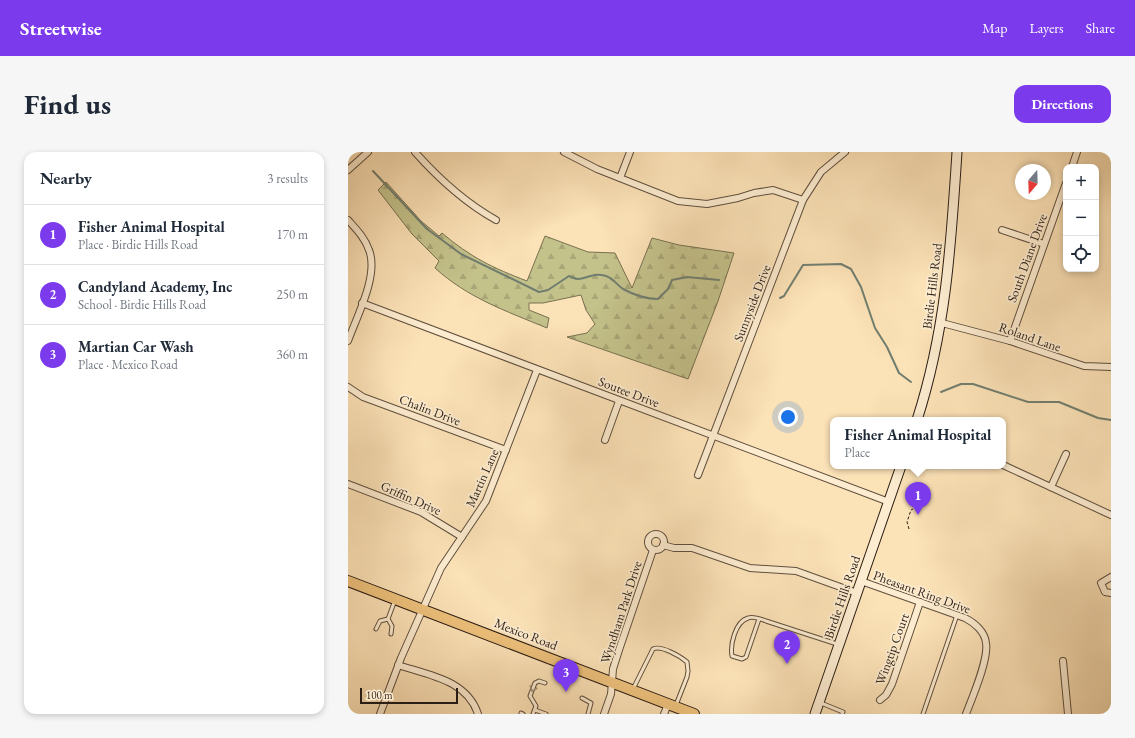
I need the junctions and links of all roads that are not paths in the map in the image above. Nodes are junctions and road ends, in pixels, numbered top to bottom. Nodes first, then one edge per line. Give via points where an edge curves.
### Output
1 (368, 152) edge
2 (415, 152) edge
3 (564, 152) edge
4 (630, 152) edge
5 (845, 152) edge
6 (957, 152) edge
7 (1077, 152) edge
8 (1073, 164) edge
9 (348, 170) edge
10 (620, 178) junction
11 (1063, 191) edge
12 (803, 200) junction
13 (348, 220) edge
14 (496, 220) dead end
15 (1002, 230) dead end
16 (1044, 244) junction
17 (362, 303) junction
18 (942, 323) junction
19 (348, 341) edge
20 (1010, 341) junction
21 (1111, 367) edge
22 (537, 370) junction
23 (348, 387) edge
24 (619, 401) junction
25 (918, 417) edge
26 (713, 436) junction
27 (606, 440) dead end
28 (506, 450) junction
29 (1066, 454) dead end
30 (1006, 466) edge
31 (900, 469) edge
32 (698, 475) dead end
33 (348, 484) edge
34 (1052, 487) junction
35 (889, 502) junction
36 (1111, 515) edge
37 (462, 537) junction
38 (663, 545) junction
39 (654, 550) junction
40 (1111, 577) edge
41 (348, 581) edge
42 (861, 581) junction
43 (857, 592) junction
44 (1111, 593) edge
45 (396, 599) junction
46 (920, 602) junction
47 (423, 609) junction
48 (957, 615) junction
49 (388, 619) junction
50 (759, 619) junction
51 (376, 629) dead end
52 (391, 634) dead end
53 (839, 645) junction
54 (1063, 661) dead end
55 (398, 665) junction
56 (612, 682) junction
57 (545, 683) dead end
58 (632, 690) junction
59 (582, 698) dead end
60 (880, 700) dead end
61 (819, 702) junction
62 (536, 708) junction
63 (669, 708) edge
64 (380, 714) edge
65 (478, 714) edge
66 (534, 714) edge
67 (546, 714) edge
68 (588, 714) edge
69 (604, 714) edge
70 (694, 714) edge
71 (815, 714) edge
72 (842, 714) edge
73 (923, 714) edge
74 (966, 714) edge
75 (1068, 714) edge

1 - 9 street
2 - 14 street via 448,187 473,207
3 - 10 street
4 - 10 street
5 - 12 street, Sunnyside Drive via 821,172
6 - 18 main road, Birdie Hills Road via 950,268
7 - 8 street
10 - 12 street via 678,201 696,204 721,203 773,190
11 - 16 street, South Diane Drive
12 - 26 street, Sunnyside Drive
13 - 17 street via 365,240 372,261 370,280
15 - 16 street
16 - 20 street, South Diane Drive
17 - 19 street
17 - 22 street, Soutee Drive
18 - 20 street, Roland Lane
18 - 25 main road, Birdie Hills Road via 929,382
20 - 21 street, Roland Lane via 1084,366
22 - 24 street, Soutee Drive
22 - 28 street, Martin Lane
23 - 28 street, Chalin Drive via 364,397
24 - 26 street, Soutee Drive
24 - 27 street
26 - 32 street, Sunnyside Drive
26 - 35 street, Soutee Drive
28 - 37 street, Martin Lane via 486,501
29 - 34 street
30 - 34 street
31 - 35 main road, Birdie Hills Road
33 - 37 street, Griffin Drive via 421,512
34 - 36 street
35 - 42 main road, Birdie Hills Road
37 - 47 street, Martin Lane via 441,568
38 - 39 street, Wyndham Park Drive
38 - 39 street, Wyndham Park Drive via 664,540 661,536 652,535 648,539 648,544
38 - 43 street via 692,548 750,568 796,571
39 - 56 street, Wyndham Park Drive via 619,650
40 - 44 street via 1102,583 1105,592
41 - 45 main road, Mexico Road
42 - 43 main road, Birdie Hills Road
42 - 46 street, Pheasant Ring Drive
43 - 53 main road, Birdie Hills Road
45 - 47 main road, Mexico Road
45 - 49 lane
46 - 48 street, Pheasant Ring Drive
46 - 60 street, Wingtip Court via 892,684
47 - 55 street, Martin Lane
47 - 56 main road, Mexico Road
48 - 73 lane
48 - 74 street, Pheasant Ring Drive via 975,624 986,643 986,655
49 - 51 lane via 380,621
49 - 52 lane via 392,626
50 - 50 lane via 749,617 738,627 731,648 732,656 742,659 746,657
50 - 53 lane
53 - 61 main road, Birdie Hills Road
54 - 75 street
55 - 64 street, Martin Lane
55 - 65 street via 462,689 474,703
56 - 58 main road, Mexico Road
56 - 69 street, Wyndham Park Drive
57 -> 62 lane via 535,683 530,696
58 - 63 main road, Mexico Road
58 - 63 lane via 653,649 658,648 676,654 687,662 688,671
59 - 68 lane via 591,703
61 - 71 main road, Birdie Hills Road
61 - 72 lane via 843,712
62 - 66 lane
62 - 67 lane
63 - 70 main road, Mexico Road

